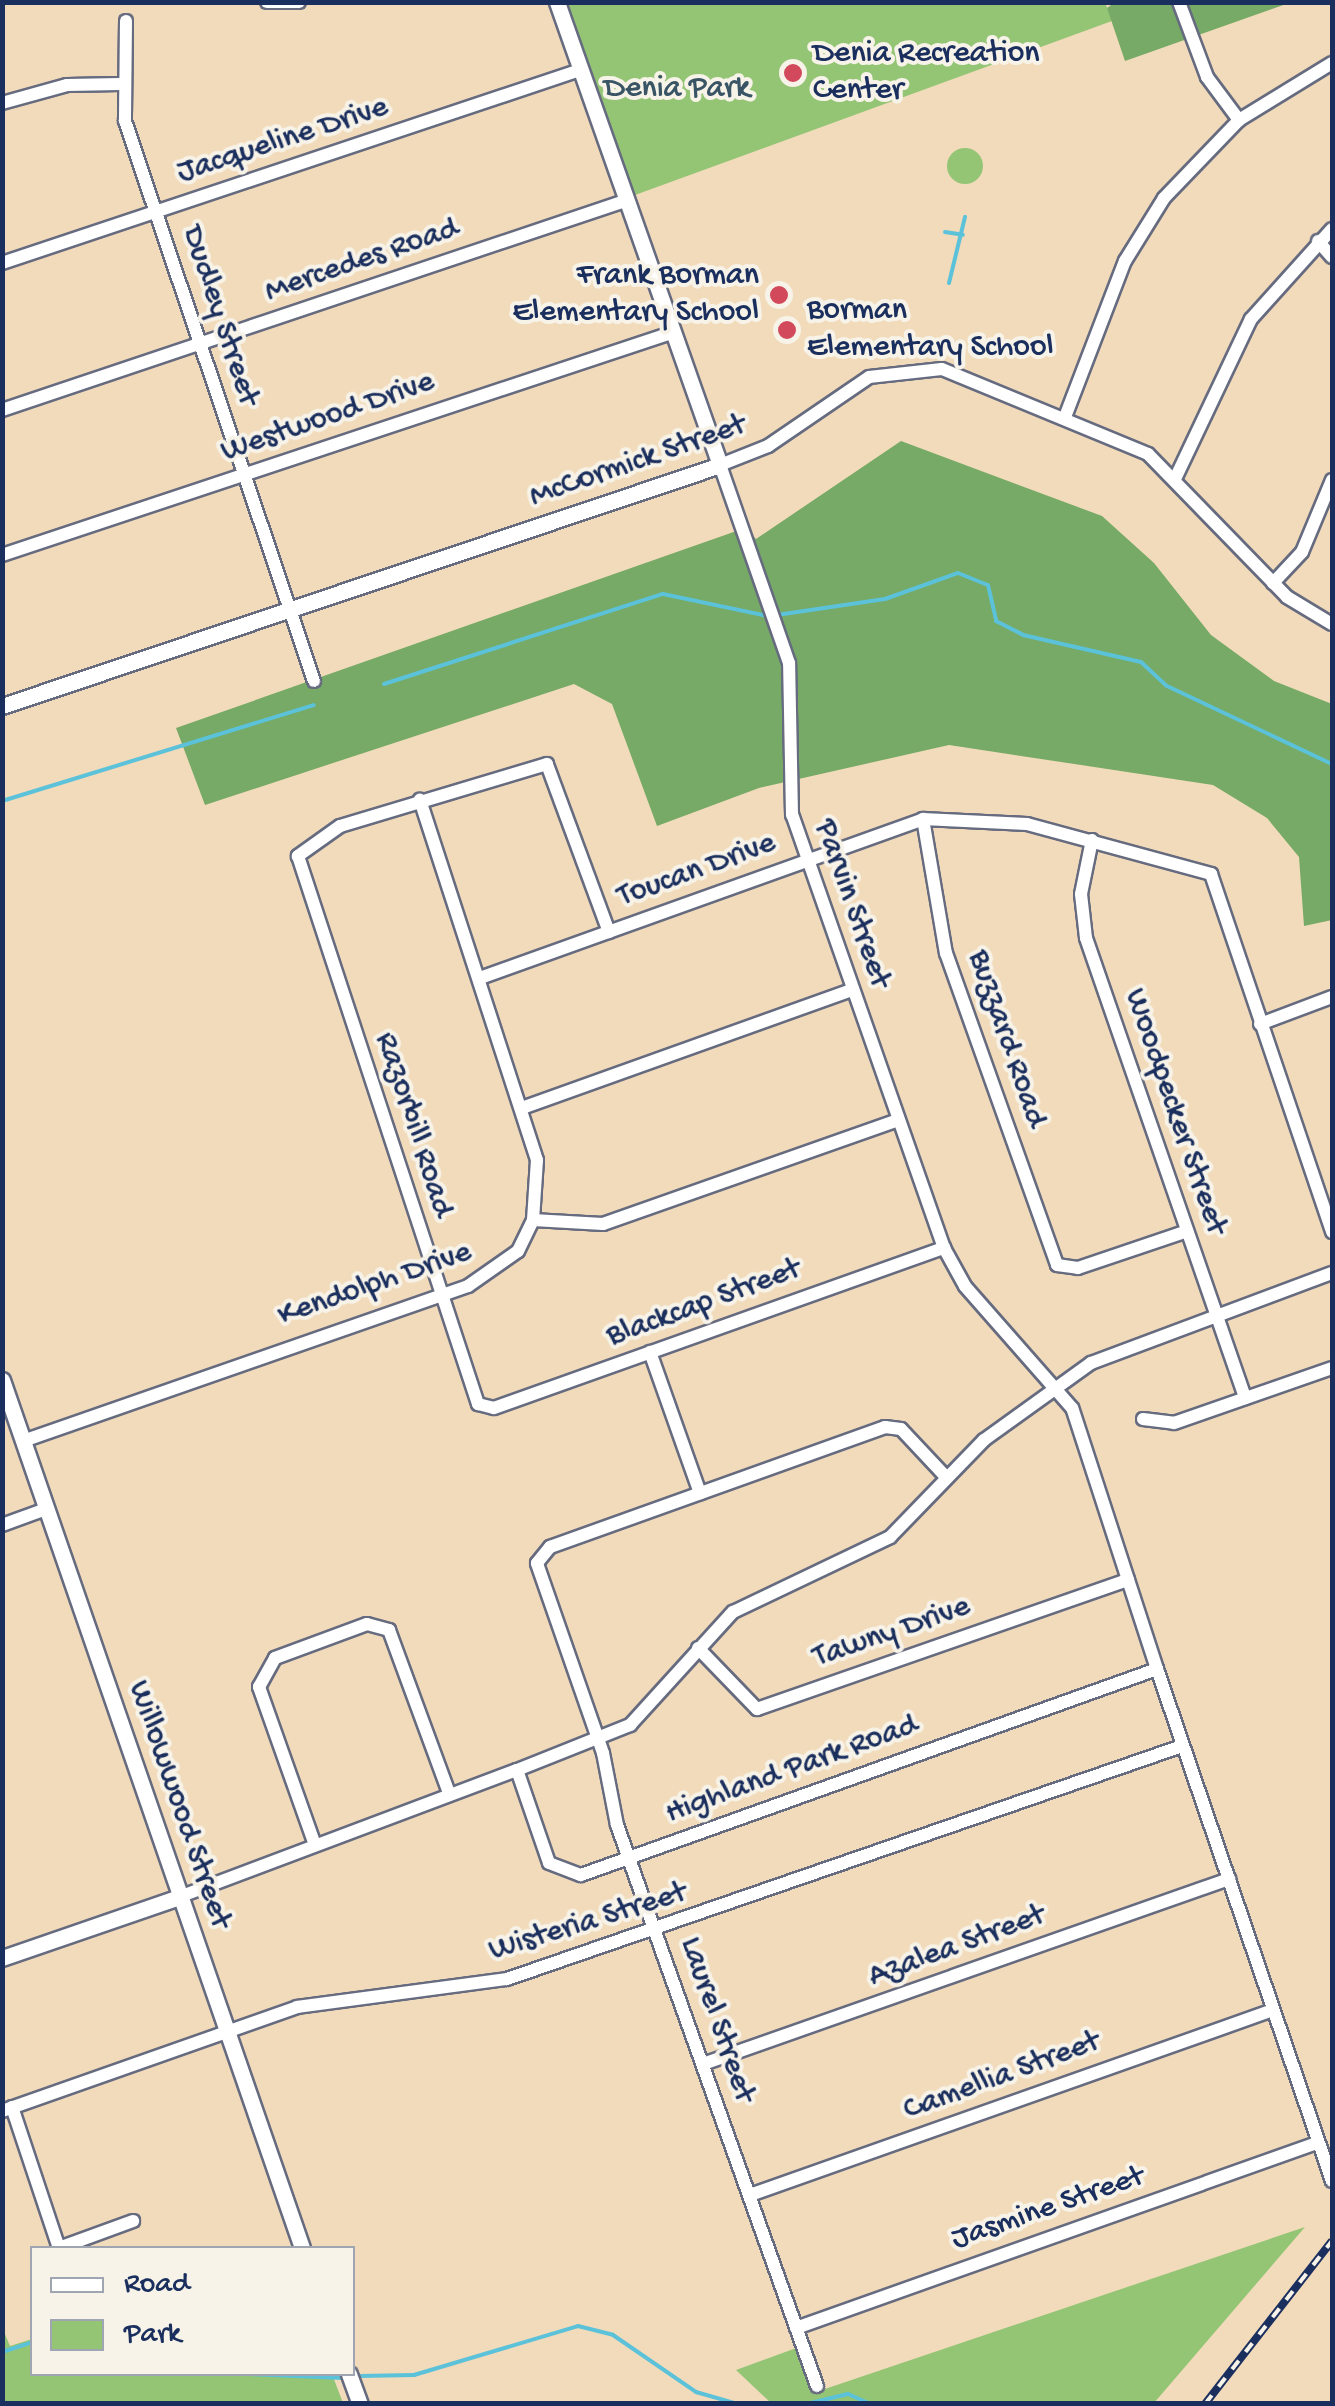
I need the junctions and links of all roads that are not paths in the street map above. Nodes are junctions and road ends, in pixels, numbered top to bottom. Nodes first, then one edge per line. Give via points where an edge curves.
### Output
1 (267, 2) edge
2 (299, 2) edge
3 (557, 2) edge
4 (1179, 2) edge
5 (126, 21) dead end
6 (1332, 64) edge
7 (580, 70) junction
8 (120, 84) junction
9 (2, 103) edge
10 (1238, 120) junction
11 (625, 201) junction
12 (155, 212) junction
13 (1332, 229) edge
14 (1318, 241) junction
15 (1332, 257) edge
16 (2, 263) edge
17 (672, 333) junction
18 (200, 343) junction
19 (2, 410) edge
20 (1065, 416) junction
21 (720, 466) junction
22 (244, 477) junction
23 (1175, 478) junction
24 (1332, 480) edge
25 (2, 556) edge
26 (1273, 583) junction
27 (289, 610) junction
28 (1332, 624) edge
29 (314, 680) dead end
30 (2, 706) edge
31 (420, 800) junction
32 (923, 818) junction
33 (1092, 840) junction
34 (806, 862) junction
35 (609, 932) junction
36 (480, 978) junction
37 (852, 990) junction
38 (1332, 998) edge
39 (1260, 1024) junction
40 (522, 1108) junction
41 (898, 1120) junction
42 (534, 1220) junction
43 (1186, 1231) junction
44 (1332, 1232) edge
45 (944, 1248) junction
46 (1332, 1273) edge
47 (440, 1294) junction
48 (1215, 1313) junction
49 (650, 1352) junction
50 (1332, 1368) edge
51 (2, 1380) edge
52 (1058, 1386) junction
53 (1245, 1398) junction
54 (482, 1408) joint
55 (1143, 1419) dead end
56 (23, 1441) junction
57 (947, 1478) junction
58 (700, 1493) junction
59 (46, 1510) junction
60 (2, 1525) edge
61 (1128, 1580) junction
62 (698, 1648) junction
63 (1156, 1669) junction
64 (599, 1742) junction
65 (1182, 1746) junction
66 (518, 1770) junction
67 (449, 1793) junction
68 (315, 1845) junction
69 (629, 1858) junction
70 (1229, 1879) junction
71 (179, 1897) junction
72 (656, 1931) junction
73 (2, 1958) edge
74 (1273, 2010) junction
75 (229, 2033) junction
76 (703, 2064) junction
77 (7, 2109) edge
78 (1318, 2143) junction
79 (1332, 2181) edge
80 (750, 2196) junction
81 (133, 2221) dead end
82 (58, 2246) edge
83 (64, 2246) edge
84 (301, 2246) edge
85 (796, 2328) junction
86 (350, 2376) edge
87 (817, 2386) dead end
88 (360, 2404) edge

1 - 2 street
3 - 7 street, Parvin Street
4 - 10 street via 1206,77
5 - 8 street, Dudley Street
6 - 10 street
7 - 11 street, Parvin Street
7 - 12 street, Jacqueline Drive
8 - 9 street via 67,85
8 - 12 street, Dudley Street
10 - 20 street via 1164,198 1124,261
11 - 17 street, Parvin Street
11 - 18 street, Mercedes Road
12 - 16 street, Jacqueline Drive
12 - 18 street, Dudley Street
13 - 14 street
14 - 15 street
14 - 23 street via 1251,320
17 - 21 street, Parvin Street
17 - 22 street, Westwood Drive
18 - 19 street, Mercedes Road
18 - 22 street, Dudley Street
20 - 21 street, McCormick Street via 942,369 894,369
20 - 23 street, McCormick Street via 1137,448
21 - 27 street, McCormick Street
21 - 34 street, Parvin Street via 788,662 792,816
22 - 25 street, Westwood Drive
22 - 27 street, Dudley Street
23 - 26 street, McCormick Street
24 - 26 street via 1302,552
26 - 28 street, McCormick Street
27 - 29 street, Dudley Street
27 - 30 street, McCormick Street
31 - 35 street via 548,764
31 - 36 street
31 - 47 street, Razorbill Road via 340,826 298,856
32 - 33 street, Toucan Drive via 978,818
32 - 34 street, Toucan Drive
32 - 43 street, Buzzard Road via 954,980 1062,1268
33 - 39 street, Toucan Drive via 1211,874 1220,885
33 - 43 street, Woodpecker Street via 1080,894 1086,938
34 - 35 street, Toucan Drive
34 - 37 street, Parvin Street
35 - 36 street, Toucan Drive
36 - 40 street
37 - 40 street
37 - 41 street, Parvin Street
38 - 39 street
39 - 44 street
40 - 42 street via 539,1177
41 - 42 street via 603,1224
41 - 45 street, Parvin Street
42 - 47 street, Kendolph Drive via 497,1271
43 - 48 street, Woodpecker Street
45 - 49 street, Blackcap Street
45 - 52 street, Parvin Street via 965,1286
46 - 48 street
47 - 54 street, Razorbill Road
47 - 56 street, Kendolph Drive
48 - 52 street via 1111,1351
48 - 53 street, Woodpecker Street
49 - 54 street, Blackcap Street
49 - 58 street
50 - 53 street
51 - 56 street, Willowwood Street
52 - 57 street
52 - 61 street, Parvin Street
53 - 55 street via 1174,1423
56 - 59 street, Willowwood Street
57 - 58 street via 891,1426
57 - 62 street via 890,1537 751,1599
58 - 64 street, Laurel Street via 538,1556
59 - 60 street
59 - 71 street, Willowwood Street
61 - 62 street, Tawny Drive via 757,1709
61 - 63 street, Parvin Street
62 - 64 street via 644,1712
63 - 65 street
63 - 69 street, Highland Park Road
64 - 66 street
64 - 69 street, Laurel Street
65 - 70 street
65 - 72 street, Wisteria Street
66 - 67 street
66 - 69 street, Highland Park Road via 555,1870 581,1875
67 - 68 street
67 - 68 street via 390,1630 367,1624 275,1658 260,1687
68 - 71 street
69 - 72 street, Laurel Street
70 - 74 street
70 - 76 street, Azalea Street
71 - 73 street
71 - 75 street, Willowwood Street
72 - 75 street, Wisteria Street via 469,1988 340,1996
72 - 76 street, Laurel Street
74 - 78 street
74 - 80 street, Camellia Street
75 - 77 street, Wisteria Street
75 - 84 street, Willowwood Street
76 - 80 street, Laurel Street
77 - 82 street
78 - 79 street
78 - 85 street, Jasmine Street
80 - 85 street, Laurel Street
81 - 83 street
85 - 87 street, Laurel Street
86 - 88 street

